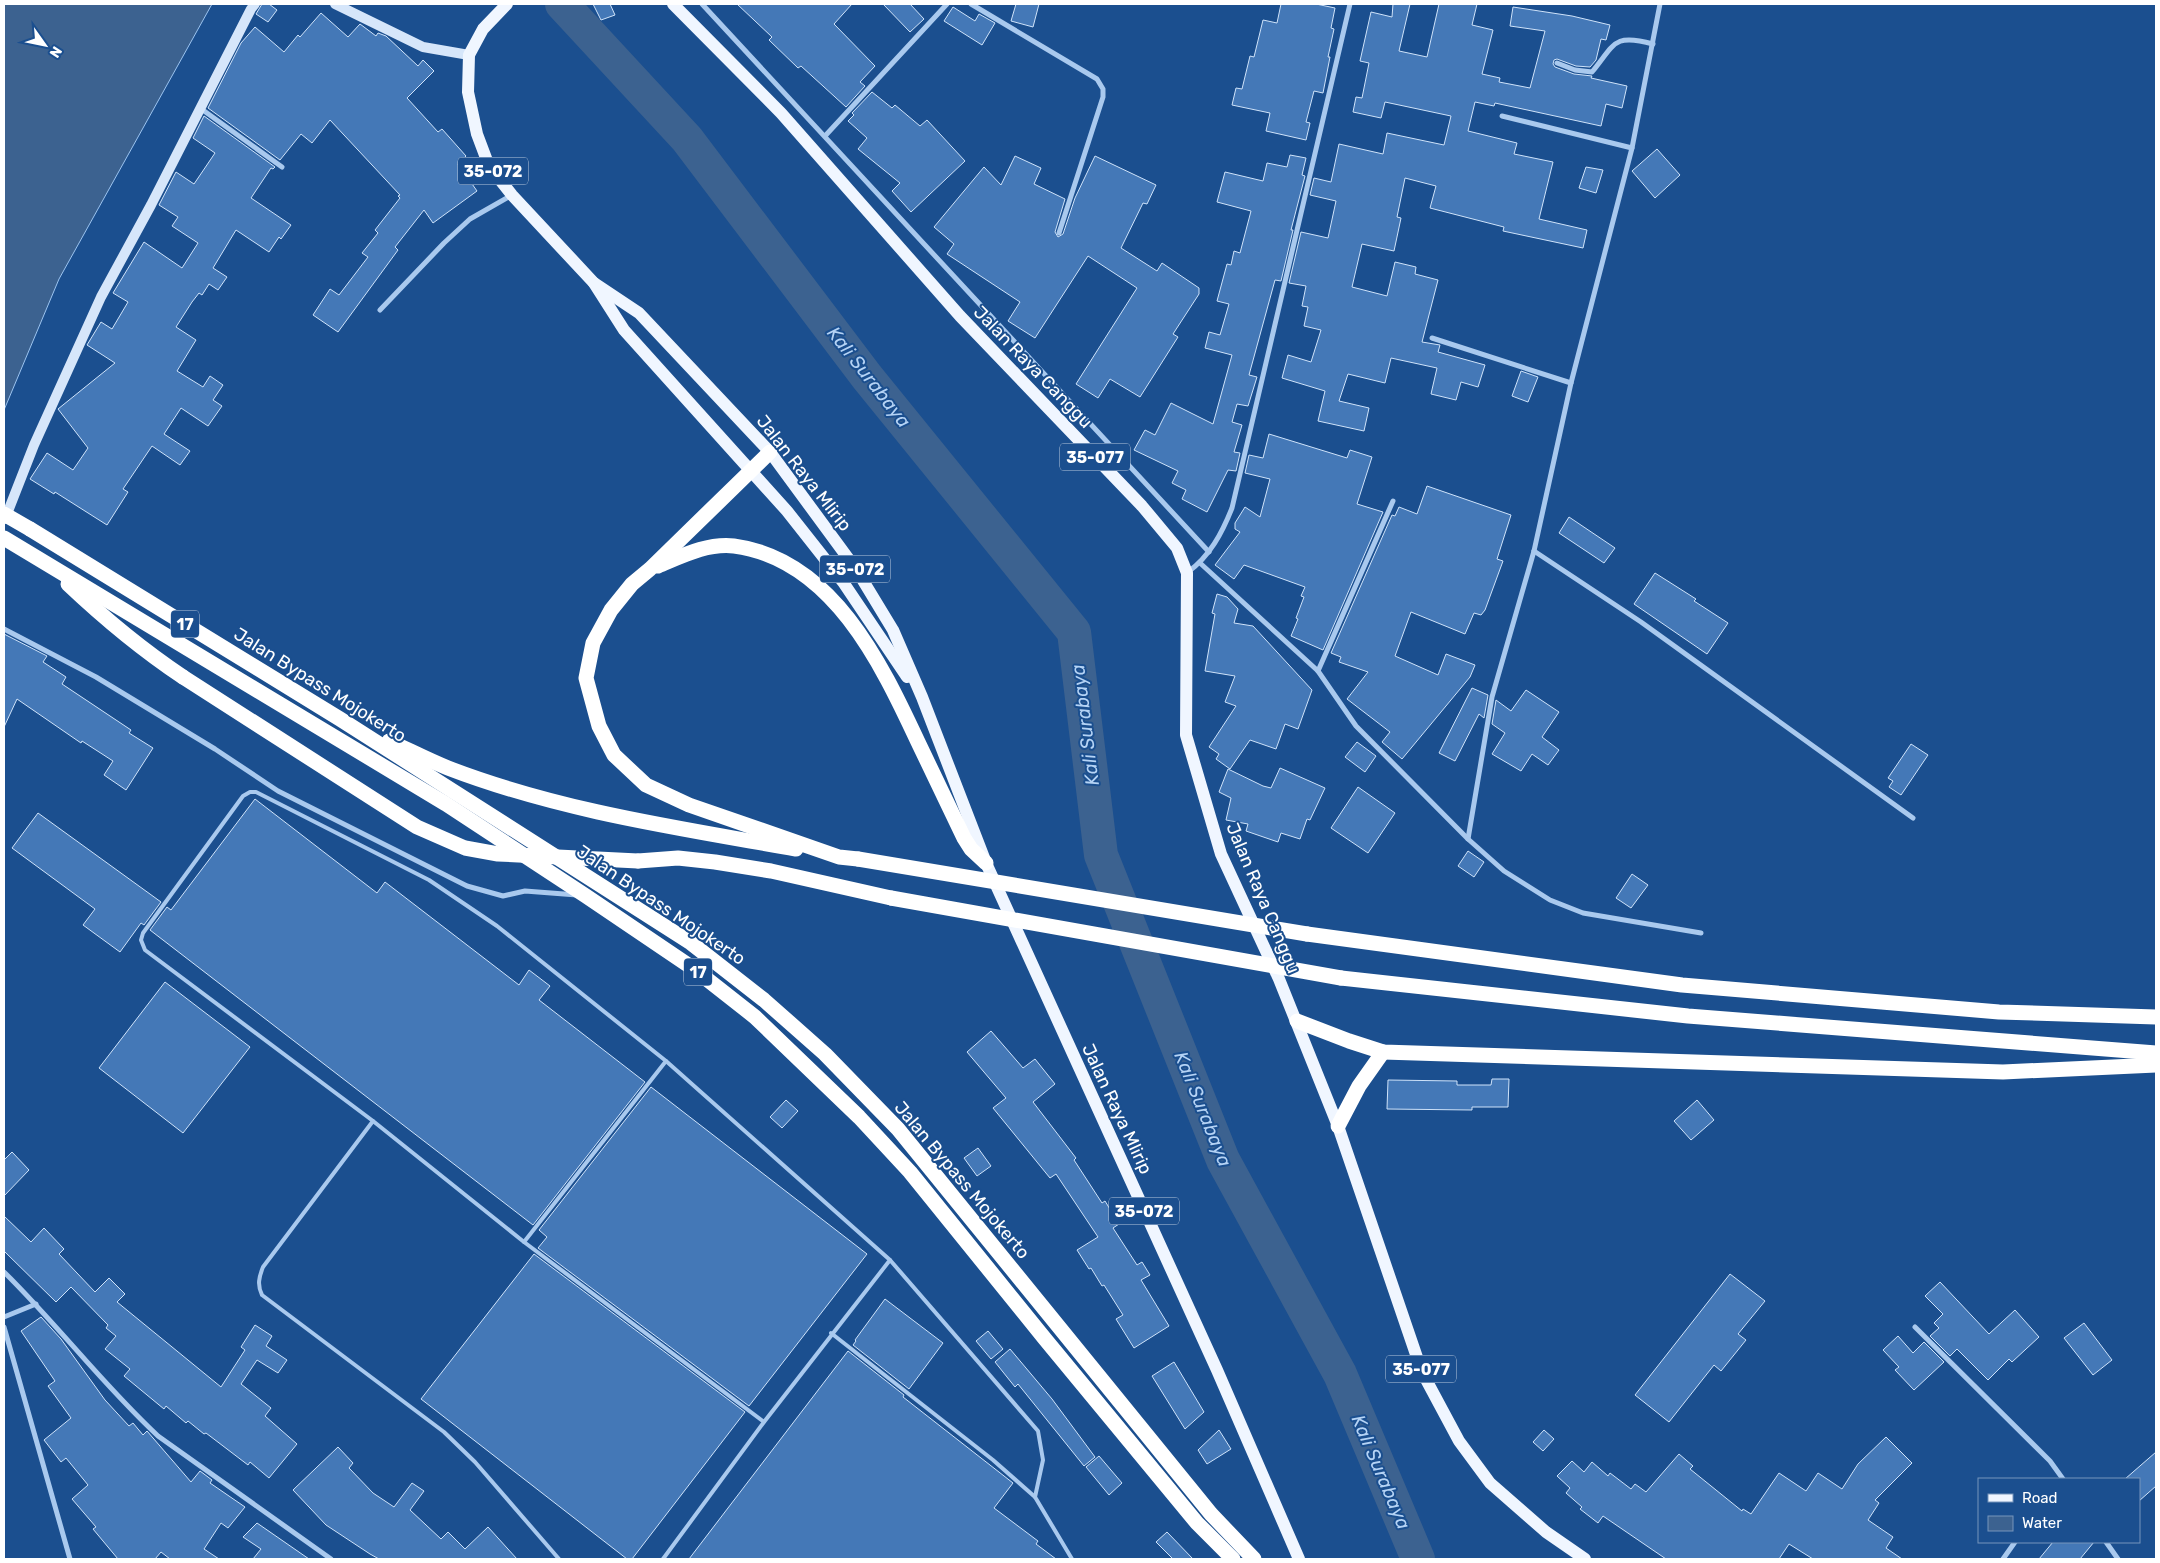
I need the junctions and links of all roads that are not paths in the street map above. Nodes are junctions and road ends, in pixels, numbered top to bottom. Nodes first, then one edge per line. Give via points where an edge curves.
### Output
1 (255, 4) edge
2 (335, 4) edge
3 (506, 4) edge
4 (673, 4) edge
5 (702, 4) edge
6 (947, 4) edge
7 (971, 4) edge
8 (1350, 4) edge
9 (1660, 4) edge
10 (1652, 44) junction
11 (469, 55) junction
12 (1557, 63) dead end
13 (199, 108) junction
14 (1502, 116) dead end
15 (825, 136) junction
16 (1632, 148) junction
17 (282, 167) dead end
18 (512, 195) junction
19 (1059, 233) dead end
20 (594, 283) junction
21 (380, 310) dead end
22 (1432, 338) dead end
23 (1571, 383) junction
24 (770, 452) junction
25 (751, 470) junction
26 (1393, 501) dead end
27 (4, 514) edge
28 (4, 522) edge
29 (4, 538) edge
30 (1534, 551) junction
31 (1209, 552) junction
32 (1200, 563) junction
33 (49, 565) junction
34 (650, 569) junction
35 (1187, 573) junction
36 (4, 629) edge
37 (1318, 671) junction
38 (922, 697) junction
39 (340, 719) junction
40 (1914, 818) dead end
41 (1468, 840) junction
42 (839, 857) junction
43 (986, 863) junction
44 (586, 896) junction
45 (1701, 933) dead end
46 (2156, 1017) edge
47 (1297, 1021) junction
48 (1383, 1052) junction
49 (2156, 1053) edge
50 (666, 1061) junction
51 (2156, 1065) edge
52 (373, 1121) junction
53 (1338, 1126) junction
54 (524, 1242) junction
55 (890, 1260) junction
56 (4, 1272) edge
57 (36, 1304) junction
58 (4, 1317) edge
59 (4, 1327) edge
60 (1915, 1327) dead end
61 (831, 1333) junction
62 (764, 1422) junction
63 (2061, 1478) edge
64 (1035, 1497) junction
65 (2014, 1543) edge
66 (2107, 1543) edge
67 (70, 1557) edge
68 (77, 1559) edge
69 (331, 1559) edge
70 (559, 1559) edge
71 (663, 1559) edge
72 (1072, 1559) edge
73 (1234, 1559) edge
74 (1254, 1559) edge
75 (1299, 1559) edge
76 (1585, 1559) edge
77 (2003, 1559) edge
78 (2118, 1559) edge

1 - 13 street
2 - 11 street via 423,47
3 - 11 main road, Jalan Raya Mlirip / 35-072 via 482,28
4 - 35 main road, Jalan Raya Canggu / 35-077 via 781,112 960,316 1142,506 1177,548
5 - 15 street
6 - 15 street
7 - 19 street via 1097,79 1103,89
8 - 31 street via 1232,508 1223,531
9 - 10 street
10 - 12 street via 1635,39 1620,40 1592,72
10 - 16 street
11 - 18 main road, Jalan Raya Mlirip / 35-072 via 468,92 477,134 489,166
13 - 17 street
13 - 28 street via 101,297 34,445
14 - 16 street
15 - 31 street
16 - 23 street
18 - 20 main road, Jalan Raya Mlirip / 35-072
18 - 21 street via 470,219
20 - 24 main road, Jalan Raya Mlirip / 35-072 via 639,313
20 - 25 main road, Jalan Raya Mlirip / 35-072 via 624,330
22 - 23 street
23 - 30 street
24 - 25 highway
24 - 38 main road, Jalan Raya Mlirip / 35-072 via 856,569 893,630
25 - 34 highway
25 - 38 main road, Jalan Raya Mlirip / 35-072 via 843,582
26 - 37 street
27 - 39 highway, Jalan Bypass Mojokerto / 17, bridge
29 - 33 highway, Jalan Bypass Mojokerto / 17
30 - 40 street via 1640,622
30 - 41 street via 1492,697
31 - 32 street
32 - 35 street
32 - 37 street
33 - 44 highway, Jalan Bypass Mojokerto / 17 via 446,804
33 - 49 highway, bridge via 140,648 417,827 465,848 498,854 638,861 678,858 715,862 891,898 1341,978 1688,1016
34 - 42 highway via 632,584 611,610 593,642 586,678 599,726 614,755 646,785 689,805
34 - 43 highway via 696,550 733,546 768,554 811,581 841,610 870,650 896,696 964,838 971,850
35 - 47 main road, Jalan Raya Canggu / 35-077 via 1186,735 1221,854
36 - 44 street via 96,677 278,791 467,886 503,896 525,891
37 - 41 street via 1356,726
38 - 43 main road, Jalan Raya Mlirip / 35-072
39 - 42 highway via 448,768 539,798 627,819
39 - 74 highway, Jalan Bypass Mojokerto / 17 via 691,943 764,1000 825,1054 898,1129 1211,1514
41 - 45 street via 1504,871 1550,900 1583,912
42 - 46 highway, bridge via 1307,934 1682,985 1999,1012
43 - 75 main road, Jalan Raya Mlirip / 35-072 via 1217,1370
44 - 73 highway, Jalan Bypass Mojokerto / 17 via 713,982 755,1017 859,1118 910,1172 1197,1523
47 - 48 highway
47 - 53 main road, Jalan Raya Canggu / 35-077
48 - 51 highway via 2002,1072
48 - 53 highway via 1359,1086
50 - 52 lane via 497,926 429,880 256,792 247,793 142,933 142,946
50 - 54 lane
50 - 55 lane
52 - 54 lane
52 - 70 lane via 263,1267 259,1278 262,1295 444,1432 475,1462
53 - 76 main road, Jalan Raya Canggu / 35-077 via 1422,1372 1458,1441 1490,1482 1546,1532
54 - 62 lane
55 - 61 lane
55 - 64 lane via 1038,1431 1043,1460
56 - 57 street
57 - 58 street
57 - 69 street via 135,1415 158,1436
59 - 67 street
60 - 63 street via 2050,1461
61 - 62 lane
61 - 64 lane via 993,1460
62 - 71 lane
64 - 72 lane
65 - 77 street
66 - 78 street
67 - 68 street

